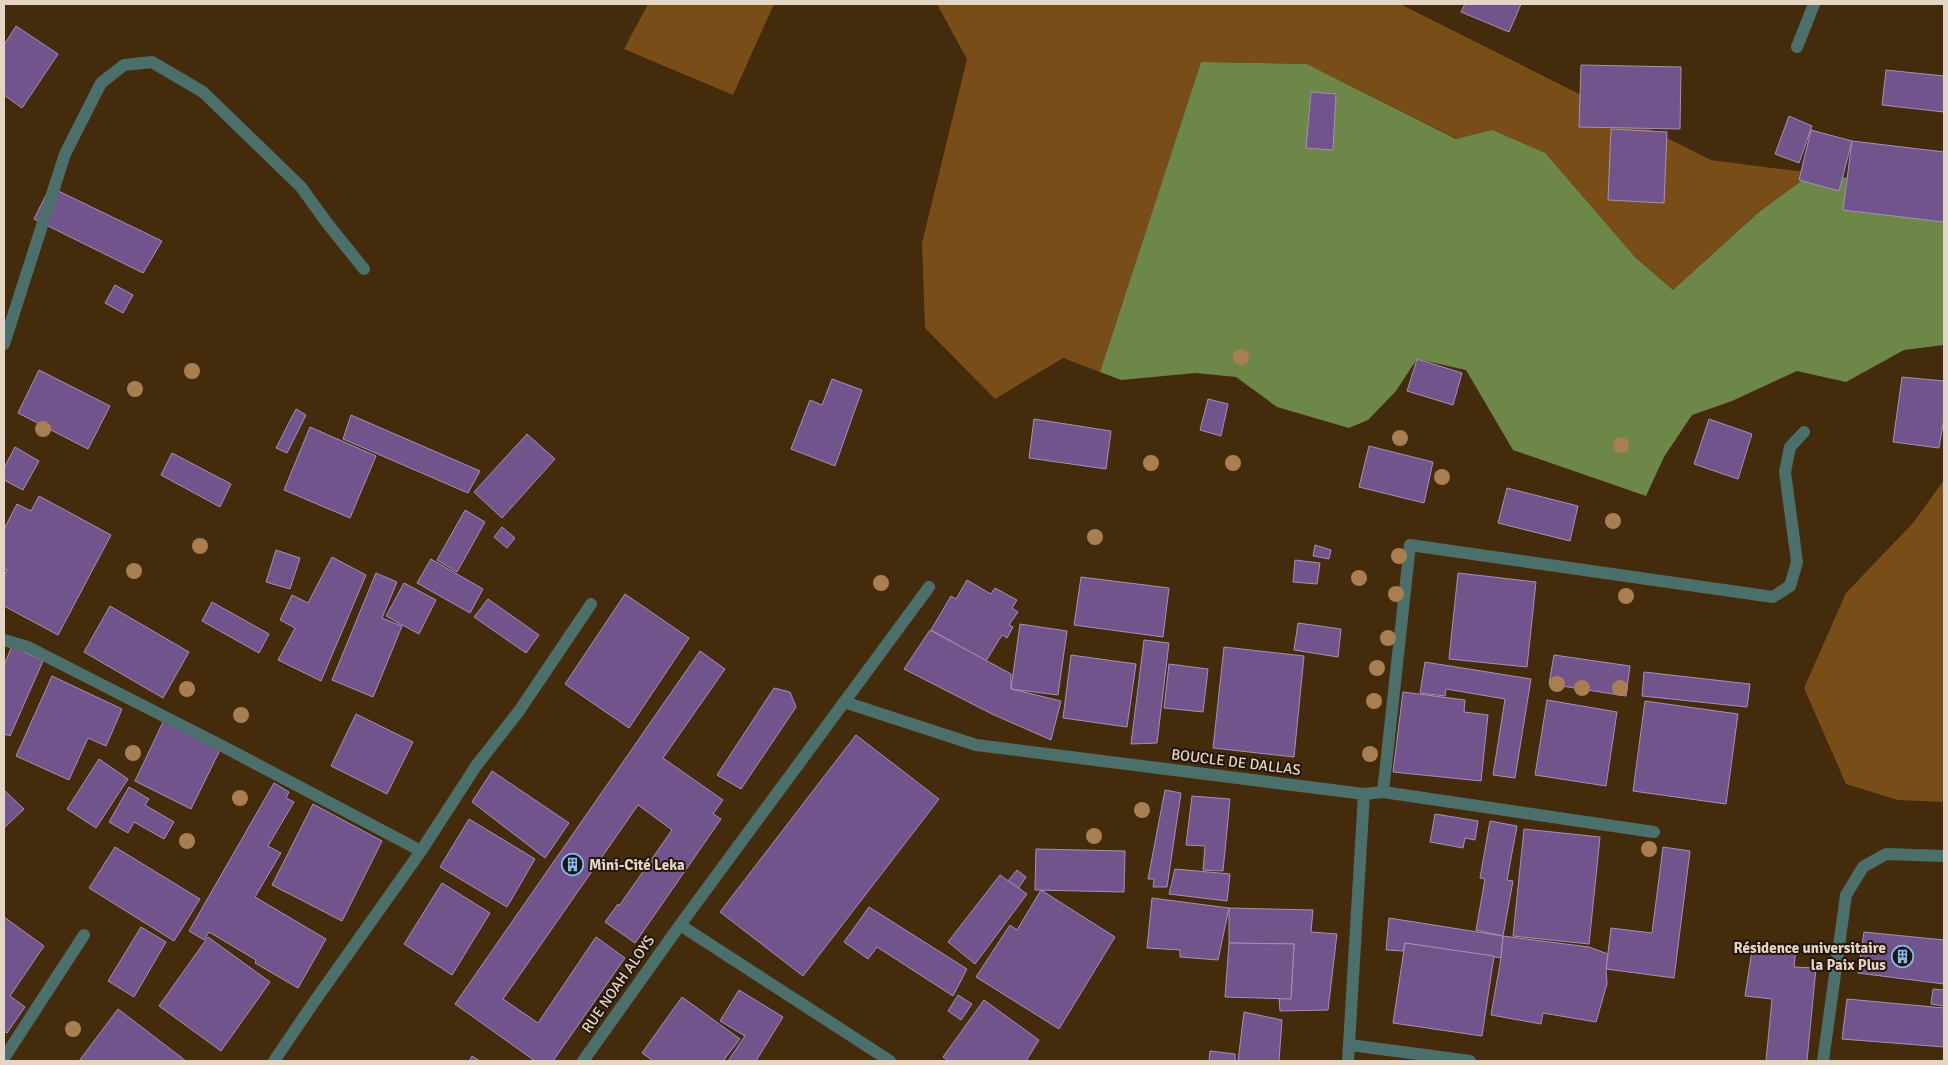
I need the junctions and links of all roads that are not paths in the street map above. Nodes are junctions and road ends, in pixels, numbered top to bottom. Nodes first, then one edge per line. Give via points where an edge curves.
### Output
1 (1814, 4) edge
2 (1797, 47) dead end
3 (364, 269) dead end
4 (4, 344) edge
5 (1804, 432) dead end
6 (929, 587) dead end
7 (591, 604) dead end
8 (4, 640) edge
9 (844, 702) junction
10 (1383, 792) junction
11 (1364, 794) junction
12 (1654, 832) dead end
13 (421, 851) junction
14 (1944, 856) edge
15 (680, 925) junction
16 (84, 935) dead end
17 (1350, 1044) junction
18 (4, 1058) edge
19 (274, 1061) edge
20 (583, 1061) edge
21 (890, 1061) edge
22 (1348, 1061) edge
23 (1470, 1061) edge
24 (1823, 1061) edge

1 - 2 street
3 - 4 street via 300,187 203,92 152,62 124,65 101,83 65,154
5 - 10 street via 1790,447 1785,472 1797,562 1790,586 1773,598 1410,545
6 - 9 street, RUE NOAH ALOYS
7 - 13 street via 519,711 476,766
8 - 13 street via 28,647
9 - 11 street, BOUCLE DE DALLAS via 976,744
9 - 15 street, RUE NOAH ALOYS
10 - 11 street, BOUCLE DE DALLAS
10 - 12 street, BOUCLE DE DALLAS
11 - 17 street
13 - 19 street
14 - 24 street via 1886,854 1863,867 1846,895
15 - 20 street, RUE NOAH ALOYS
15 - 21 street
16 - 18 street
17 - 22 street
17 - 23 street

